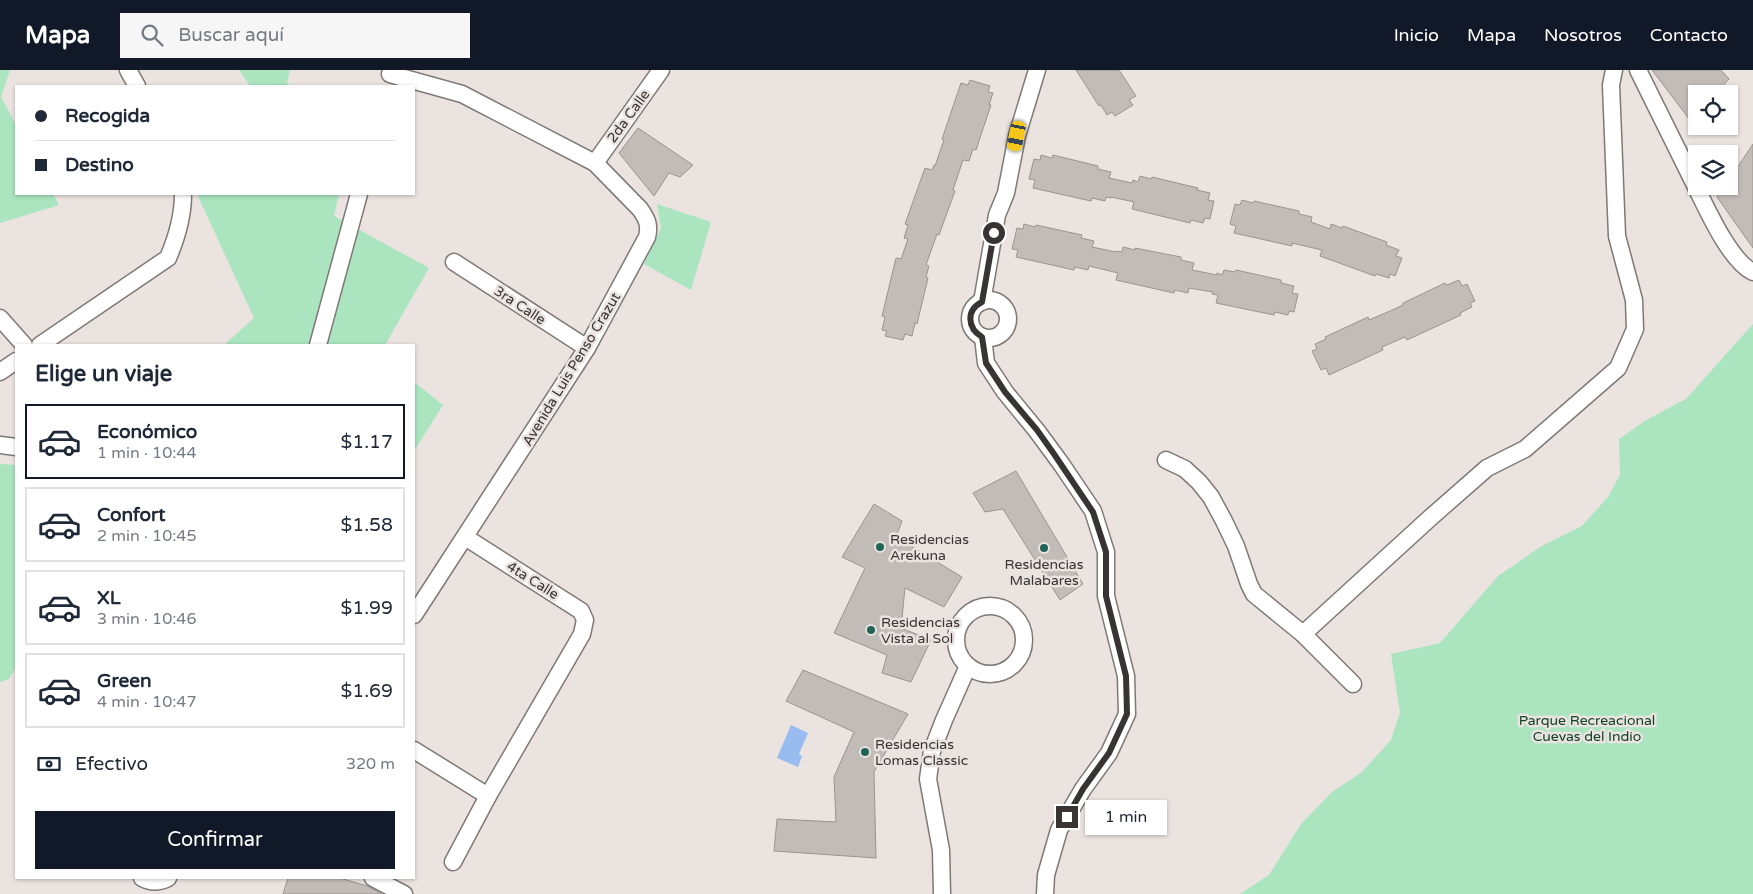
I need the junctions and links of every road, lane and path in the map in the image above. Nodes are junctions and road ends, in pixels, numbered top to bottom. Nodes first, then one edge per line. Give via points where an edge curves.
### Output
1 (128, 70) edge
2 (661, 70) edge
3 (1037, 70) edge
4 (1614, 70) edge
5 (1638, 70) edge
6 (390, 77) edge
7 (136, 85) edge
8 (595, 163) junction
9 (182, 195) edge
10 (358, 195) edge
11 (454, 262) dead end
12 (1753, 272) edge
13 (982, 302) junction
14 (0, 318) edge
15 (982, 337) junction
16 (23, 344) edge
17 (41, 344) edge
18 (318, 344) edge
19 (587, 348) junction
20 (15, 362) edge
21 (0, 372) edge
22 (0, 445) edge
23 (15, 447) edge
24 (1166, 460) dead end
25 (465, 537) junction
26 (415, 612) edge
27 (1303, 634) junction
28 (968, 666) junction
29 (1353, 684) dead end
30 (415, 751) edge
31 (488, 796) junction
32 (453, 862) dead end
33 (144, 879) edge
34 (165, 879) edge
35 (375, 879) edge
36 (404, 894) edge
37 (942, 894) edge
38 (1045, 894) edge

1 - 7 street
2 - 8 street, 2da Calle
3 - 13 street via 1017,136 1006,193 997,216
4 - 27 street via 1611,85 1617,236 1634,300 1635,329 1618,368 1525,449 1487,468
5 - 12 street via 1717,229 1736,258
6 - 8 street, Avenida Luis Penso Crazut via 462,94
8 - 19 street, Avenida Luis Penso Crazut via 640,209 649,228
9 - 17 street via 181,221 168,258
10 - 18 street
11 - 19 street, 3ra Calle
13 - 15 street via 974,307 970,318 973,330
13 - 15 street via 991,300 1002,305 1007,322 1001,333
14 - 16 street
15 - 38 street via 986,363 1093,512 1106,552 1106,596 1126,676 1127,714 1109,753 1059,830 1046,875
19 - 25 street, Avenida Luis Penso Crazut
20 - 21 street
22 - 23 street
24 - 27 street via 1185,469 1210,497 1236,546 1254,594
25 - 26 street, Avenida Luis Penso Crazut
25 - 31 street, 4ta Calle via 581,611 585,620 582,634
27 - 29 street
28 - 28 street via 978,672 999,673 1017,660 1023,651 1023,629 1010,612 988,606 967,615 960,624 957,646
28 - 37 street via 932,751 928,779 941,850
30 - 31 street
31 - 32 street
33 - 34 street via 152,882
35 - 36 street

